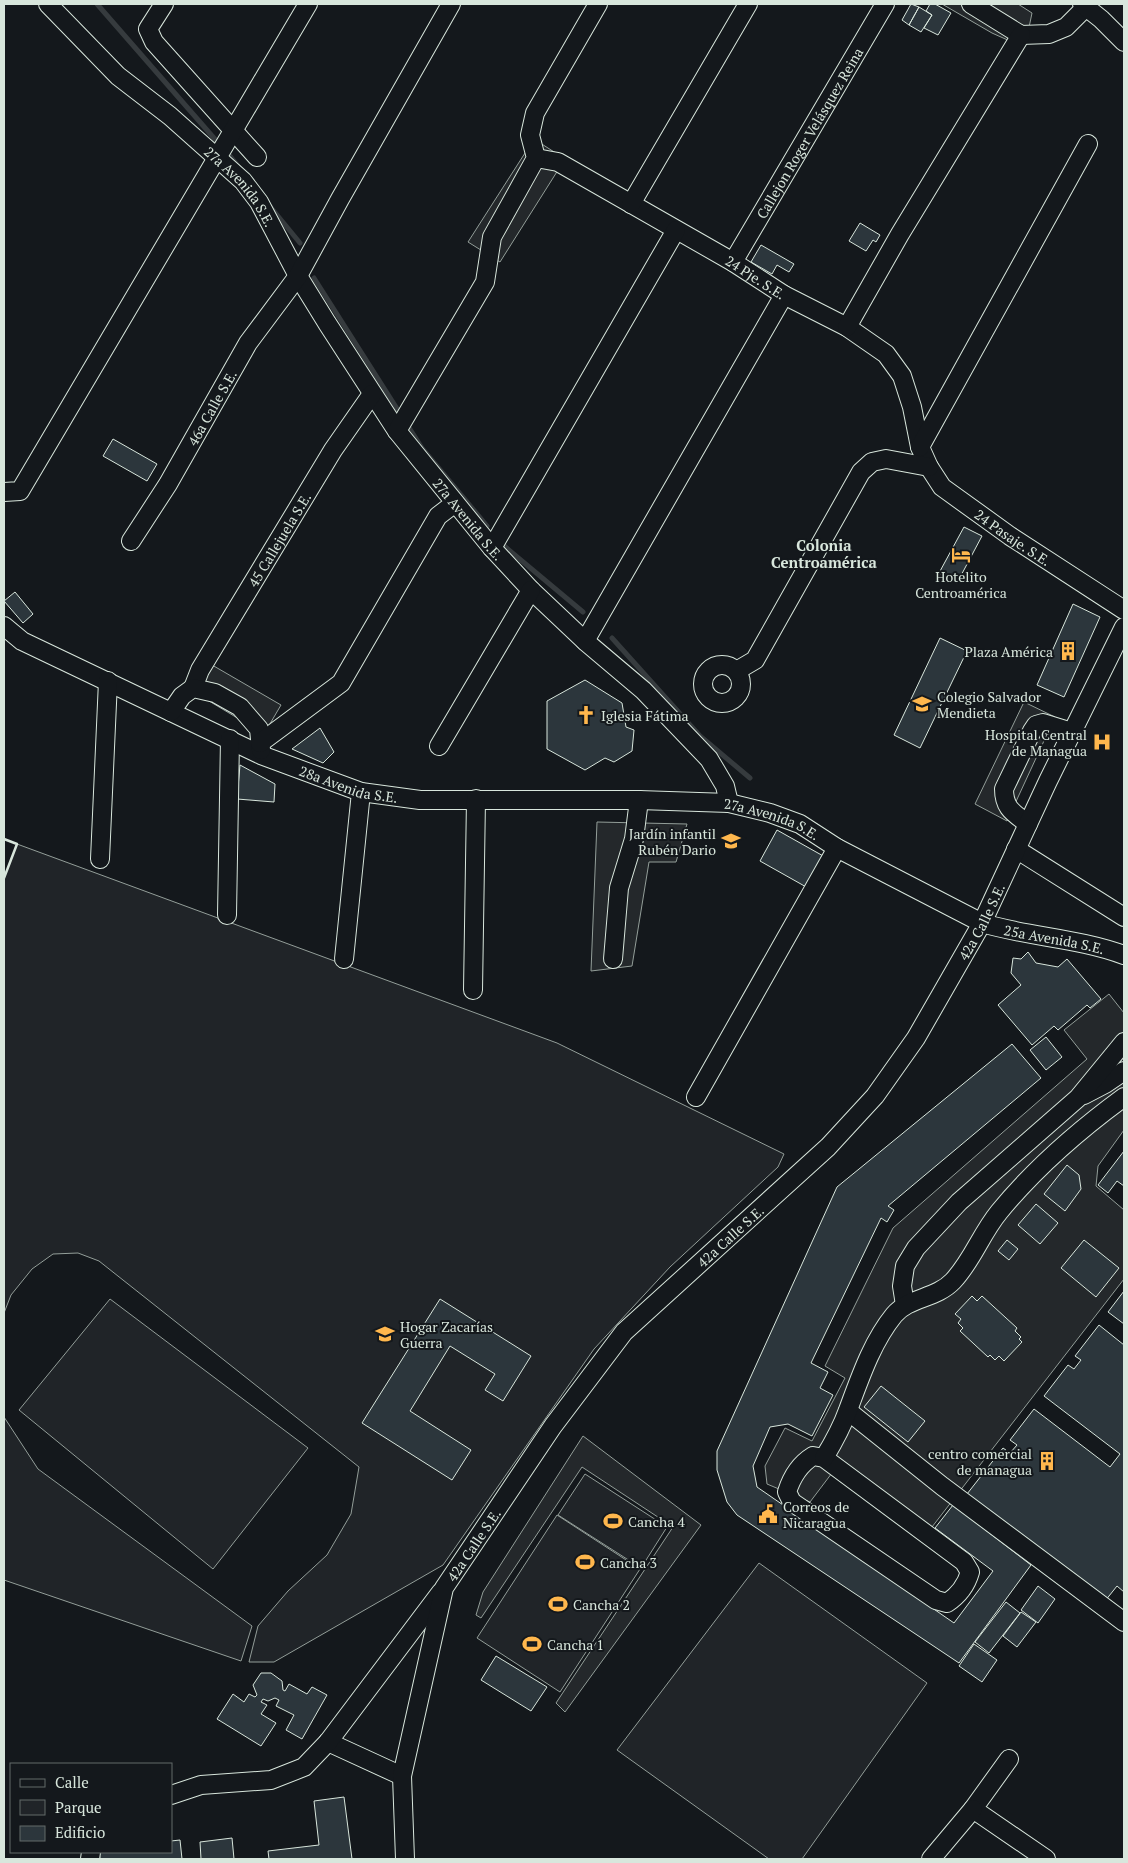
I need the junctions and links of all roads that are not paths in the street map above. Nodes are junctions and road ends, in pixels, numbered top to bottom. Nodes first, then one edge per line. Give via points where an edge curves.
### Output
1 (48, 4) edge
2 (164, 4) edge
3 (308, 4) edge
4 (451, 4) edge
5 (598, 4) edge
6 (748, 4) edge
7 (885, 4) edge
8 (971, 4) edge
9 (1084, 5) edge
10 (1105, 11) edge
11 (1021, 35) junction
12 (1124, 42) edge
13 (224, 144) junction
14 (1088, 144) dead end
15 (257, 157) dead end
16 (536, 158) junction
17 (631, 204) junction
18 (676, 230) junction
19 (733, 262) junction
20 (299, 274) junction
21 (784, 295) junction
22 (847, 327) junction
23 (372, 394) junction
24 (400, 428) junction
25 (920, 447) junction
26 (928, 467) junction
27 (4, 492) edge
28 (455, 503) junction
29 (131, 541) dead end
30 (493, 546) junction
31 (531, 590) junction
32 (1124, 610) edge
33 (4, 626) edge
34 (1124, 627) edge
35 (585, 641) junction
36 (738, 670) dead end
37 (108, 681) junction
38 (192, 688) junction
39 (171, 712) junction
40 (1072, 732) junction
41 (230, 739) junction
42 (439, 746) dead end
43 (261, 749) junction
44 (361, 792) junction
45 (476, 799) junction
46 (639, 800) junction
47 (729, 803) junction
48 (1028, 824) junction
49 (837, 848) junction
50 (1016, 849) junction
51 (100, 859) dead end
52 (227, 915) dead end
53 (1124, 917) edge
54 (982, 923) junction
55 (1124, 956) edge
56 (344, 959) dead end
57 (613, 959) dead end
58 (473, 990) dead end
59 (1124, 1042) edge
60 (1124, 1071) edge
61 (696, 1097) dead end
62 (1124, 1097) edge
63 (1078, 1098) junction
64 (905, 1305) junction
65 (848, 1411) junction
66 (824, 1458) junction
67 (444, 1588) junction
68 (1124, 1622) edge
69 (328, 1742) junction
70 (1009, 1759) dead end
71 (402, 1776) junction
72 (172, 1795) edge
73 (973, 1809) junction
74 (405, 1859) edge
75 (931, 1859) edge
76 (1046, 1859) edge

1 - 13 street, 27a Avenida S.E. via 118,76
2 - 13 street via 148,29
3 - 13 street
4 - 20 street, 46a Calle S.E.
5 - 16 street via 535,113 530,135
6 - 17 street
7 - 19 street, Callejon Roger Velásquez Reina
8 - 11 street
9 - 10 street
9 - 11 street via 1066,27 1049,34
10 - 12 street
11 - 22 street
13 - 15 street
13 - 20 street, 27a Avenida S.E.
13 - 27 street via 20,491
14 - 25 street
16 - 17 street, 24 Pje. S.E. via 558,162
16 - 24 street via 492,237 485,282
17 - 18 street, 24 Pje. S.E.
18 - 19 street, 24 Pje. S.E.
18 - 30 street
19 - 21 street, 24 Pje. S.E.
20 - 23 street, 27a Avenida S.E.
20 - 29 street, 46a Calle S.E. via 248,344 168,484
21 - 22 street, 24 Pje. S.E.
21 - 35 street
22 - 25 street, 24 Pje. S.E. via 886,354 902,376
23 - 24 street, 27a Avenida S.E.
23 - 38 street, 45 Callejuela S.E. via 333,450
24 - 28 street, 27a Avenida S.E.
25 - 26 street, 24 Pasaje. S.E.
26 - 32 street, 24 Pasaje. S.E. via 942,487 1010,536
26 - 36 street via 886,459 872,462 861,472 755,660
28 - 30 street, 27a Avenida S.E.
28 - 43 street via 438,516 341,684
30 - 31 street, 27a Avenida S.E.
31 - 35 street, 27a Avenida S.E.
31 - 42 street
33 - 37 street, 28a Avenida S.E. via 22,641
34 - 40 street, 42a Calle S.E.
35 - 47 street, 27a Avenida S.E. via 643,690 709,759 726,786
37 - 39 street, 28a Avenida S.E.
37 - 51 street
38 - 39 street, 45 Callejuela S.E.
38 - 43 street via 215,693 240,707 260,729
39 - 41 street, 28a Avenida S.E.
40 - 48 street, 42a Calle S.E.
40 - 48 street via 1043,723 1036,725 1004,789 1008,808
41 - 43 street, 28a Avenida S.E.
41 - 52 street
43 - 44 street, 28a Avenida S.E.
44 - 45 street, 28a Avenida S.E. via 420,800
44 - 56 street
45 - 46 street, 28a Avenida S.E.
45 - 58 street
46 - 47 street, 28a Avenida S.E.
46 - 57 street via 634,839 619,888
47 - 49 street, 27a Avenida S.E. via 800,824
48 - 50 street, 42a Calle S.E.
49 - 54 street, 27a Avenida S.E.
49 - 61 street
50 - 53 street
50 - 54 street, 42a Calle S.E.
54 - 55 street, 25a Avenida S.E. via 1079,942
54 - 67 street, 42a Calle S.E. via 916,1038 875,1096 782,1191 624,1332 553,1426
59 - 63 street
60 - 63 street
62 - 64 street via 1072,1138 1016,1192 998,1213 953,1281 942,1290
63 - 64 street via 959,1202 916,1248 905,1266 902,1286
64 - 65 street via 895,1314 868,1360
65 - 66 street
65 - 68 street
66 - 66 street via 814,1456 803,1463 787,1492 792,1502 936,1600 947,1603 956,1597 970,1572 964,1562
67 - 69 street
67 - 71 street, 42a Calle S.E.
69 - 71 street
69 - 72 street via 304,1766 271,1780 201,1785
70 - 73 street
71 - 74 street, 42a Calle S.E.
73 - 75 street
73 - 76 street

